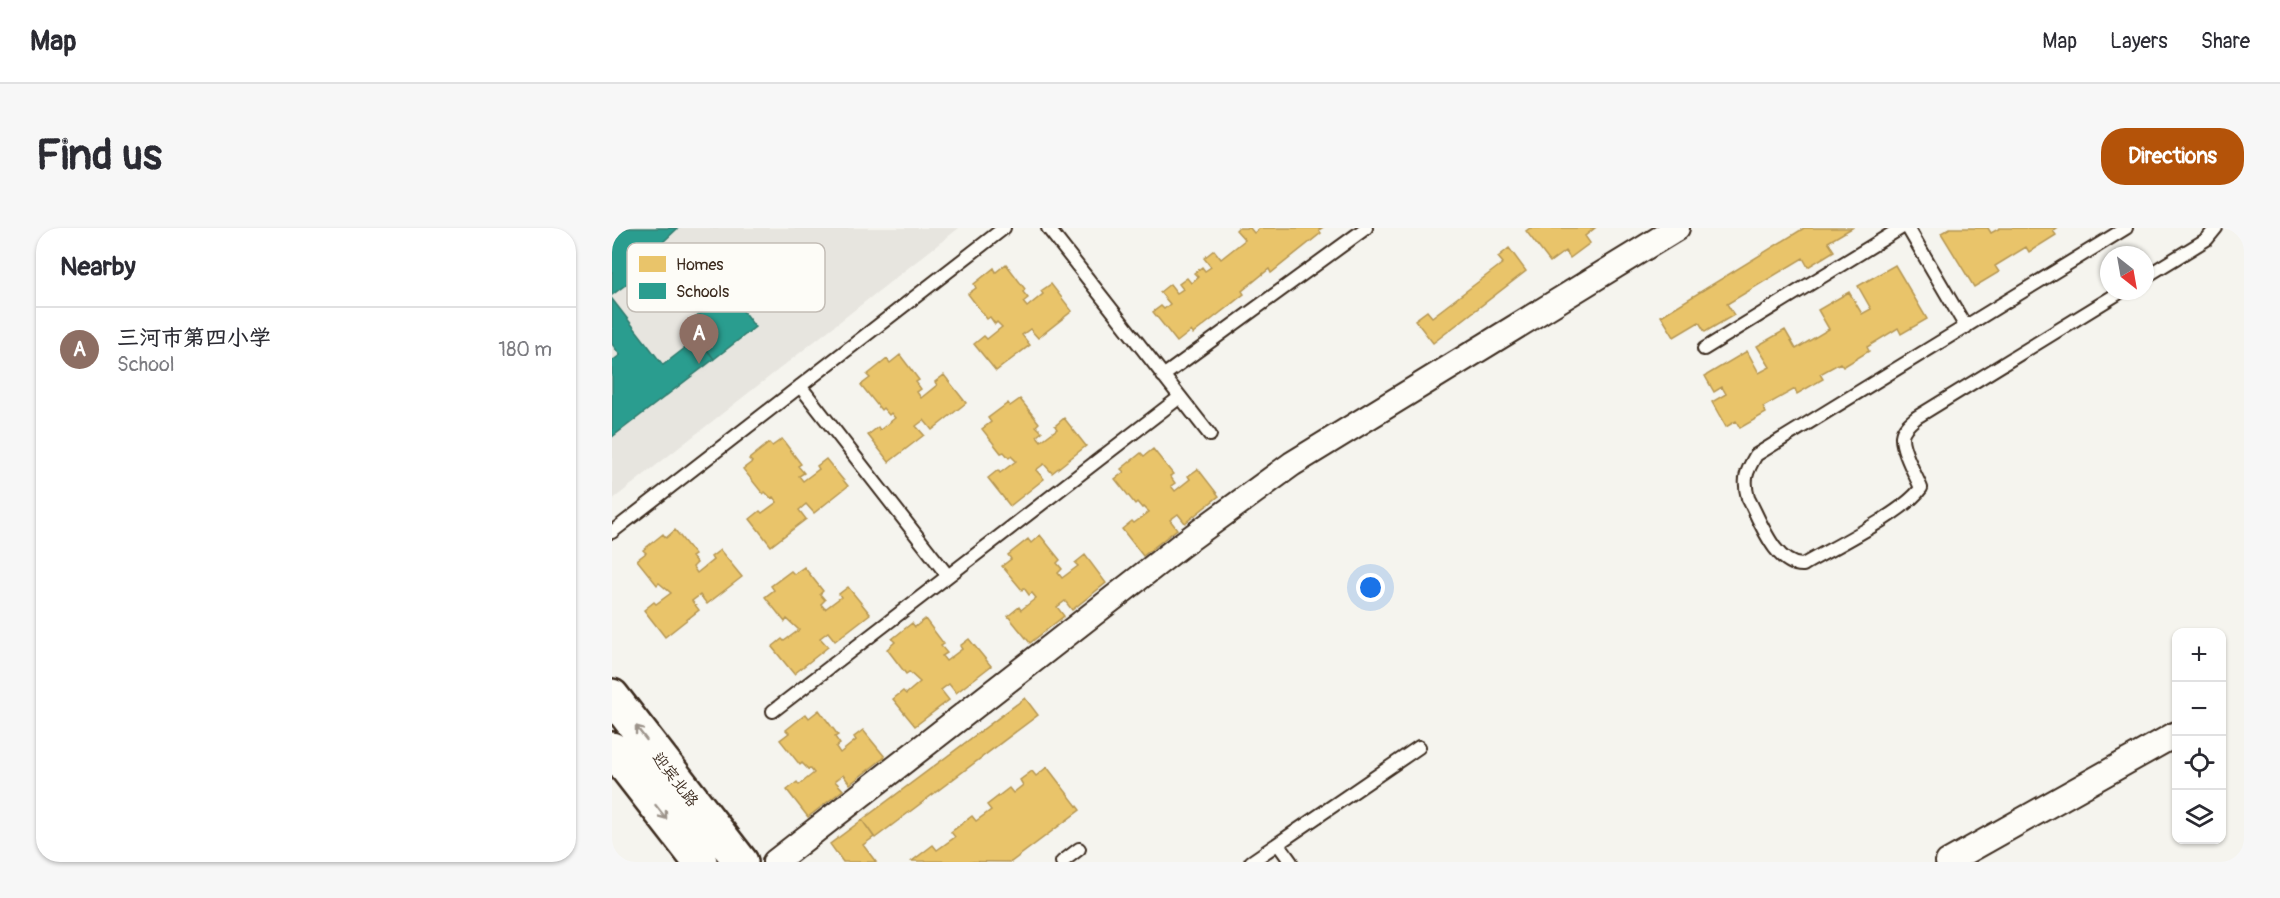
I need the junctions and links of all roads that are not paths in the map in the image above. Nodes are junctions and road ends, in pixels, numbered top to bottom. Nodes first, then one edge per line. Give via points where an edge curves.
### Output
1 (1004, 228) edge
2 (1048, 228) edge
3 (1366, 228) edge
4 (1677, 228) edge
5 (1901, 228) edge
6 (1908, 228) edge
7 (2126, 228) edge
8 (2216, 228) edge
9 (2154, 271) edge
10 (2107, 300) edge
11 (1966, 327) junction
12 (1704, 349) dead end
13 (1163, 376) junction
14 (800, 386) junction
15 (1180, 397) junction
16 (1210, 435) dead end
17 (612, 532) edge
18 (948, 576) junction
19 (612, 696) edge
20 (773, 711) dead end
21 (2172, 736) edge
22 (1419, 747) dead end
23 (612, 749) edge
24 (1278, 844) junction
25 (1079, 849) dead end
26 (700, 862) edge
27 (741, 862) edge
28 (775, 862) edge
29 (1062, 862) edge
30 (1251, 862) edge
31 (1291, 862) edge
32 (1948, 862) edge

1 - 14 lane
2 - 13 lane
3 - 13 lane
4 - 28 street via 1292,464 1180,546
5 - 12 lane
6 - 11 lane
7 - 11 lane
8 - 9 lane via 2207,239
10 - 11 lane via 1917,417 1902,436 1921,488 1917,494 1898,510 1803,565 1788,562 1776,551 1748,498 1745,474 1756,455
13 - 15 lane
14 - 17 lane
14 - 18 lane
15 - 16 lane
15 - 18 lane
18 - 20 lane
27 -> 19 main road, 迎宾北路
21 - 32 street
22 - 24 lane
23 -> 26 main road, 迎宾北路
24 - 30 lane
24 - 31 lane
25 - 29 lane

